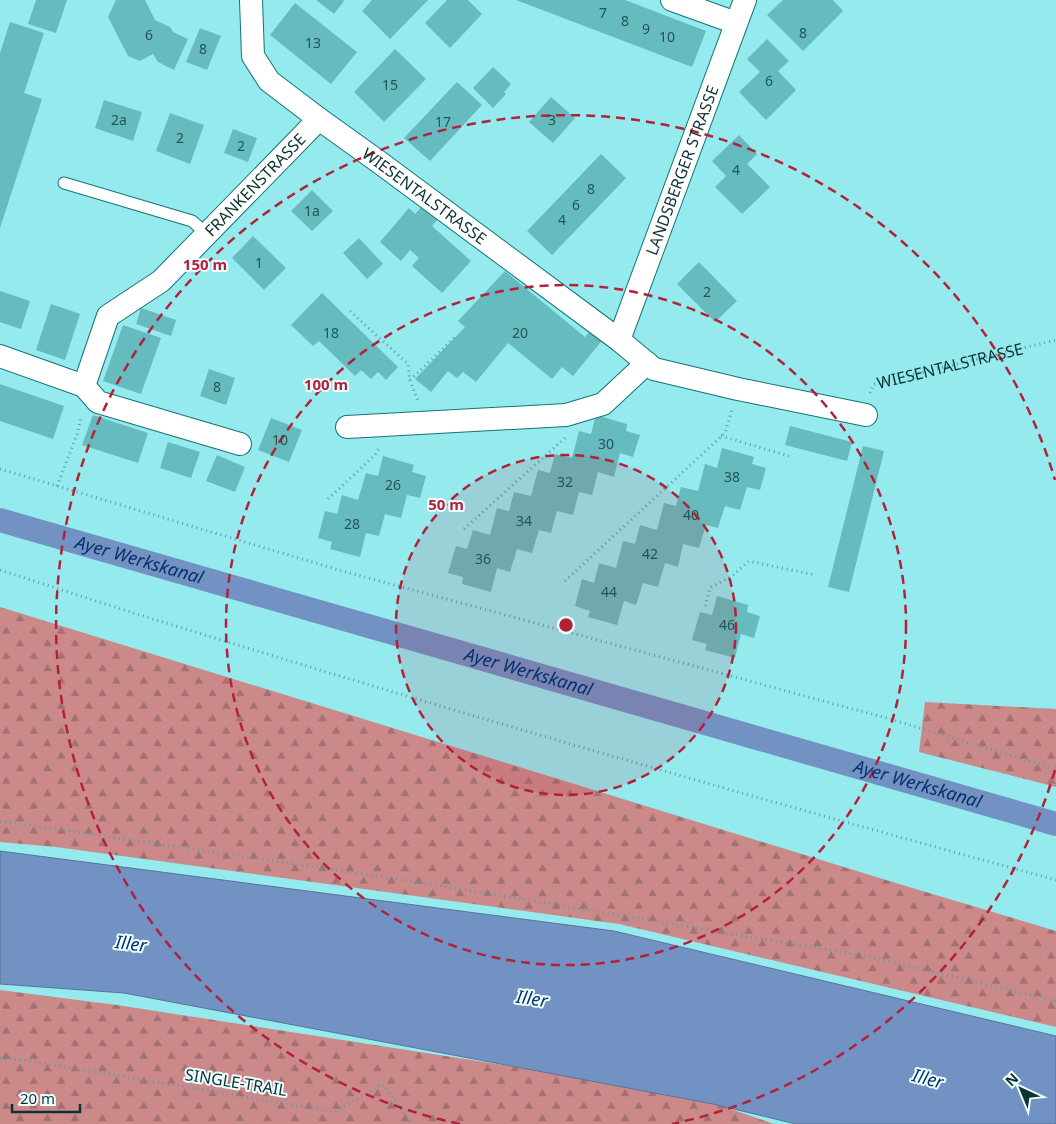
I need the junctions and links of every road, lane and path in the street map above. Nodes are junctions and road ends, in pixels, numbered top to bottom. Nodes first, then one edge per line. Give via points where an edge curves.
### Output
1 (251, 0) edge
2 (672, 0) edge
3 (745, 0) edge
4 (736, 23) junction
5 (319, 119) junction
6 (64, 183) dead end
7 (207, 234) junction
8 (350, 311) dead end
9 (455, 337) dead end
10 (619, 340) junction
11 (1056, 340) edge
12 (0, 356) edge
13 (647, 363) junction
14 (410, 381) junction
15 (84, 386) junction
16 (738, 389) junction
17 (864, 414) joint
18 (426, 423) junction
19 (394, 425) junction
20 (346, 427) dead end
21 (721, 436) junction
22 (566, 437) dead end
23 (240, 444) dead end
24 (789, 456) dead end
25 (0, 469) edge
26 (57, 486) junction
27 (328, 499) dead end
28 (464, 529) dead end
29 (0, 570) edge
30 (815, 575) dead end
31 (565, 581) dead end
32 (705, 606) dead end
33 (1056, 769) edge
34 (0, 821) edge
35 (1056, 880) edge
36 (1056, 1001) edge
37 (0, 1058) edge
38 (412, 1124) edge

1 - 5 street, WIESENTALSTRASSE via 253,56 269,81
2 - 4 street
3 - 4 street, LANDSBERGER STRASSE
4 - 10 street, LANDSBERGER STRASSE
5 - 7 street, FRANKENSTRASSE
5 - 10 street, WIESENTALSTRASSE
6 - 7 lane via 192,222
7 - 15 street, FRANKENSTRASSE via 161,280 108,316
8 - 14 path via 408,364
9 - 14 path
10 - 13 street, WIESENTALSTRASSE
11 - 17 path, WIESENTALSTRASSE via 874,384
12 - 15 street
13 - 16 street, WIESENTALSTRASSE via 654,369
13 - 18 street via 603,404 566,415
14 - 18 path
15 - 23 street via 98,402
15 - 26 path via 78,432
16 - 17 street, WIESENTALSTRASSE
16 - 21 path
18 - 19 street
19 - 20 street
19 - 27 path via 374,456
21 - 24 path
21 - 31 path
22 - 28 path
25 - 26 path
26 - 33 path via 340,570 890,719
29 - 35 path via 487,720
30 - 32 path via 749,561 732,576 710,588
34 - 36 path via 412,880 866,956
37 - 38 path, SINGLE-TRAIL via 335,1112 382,1084

